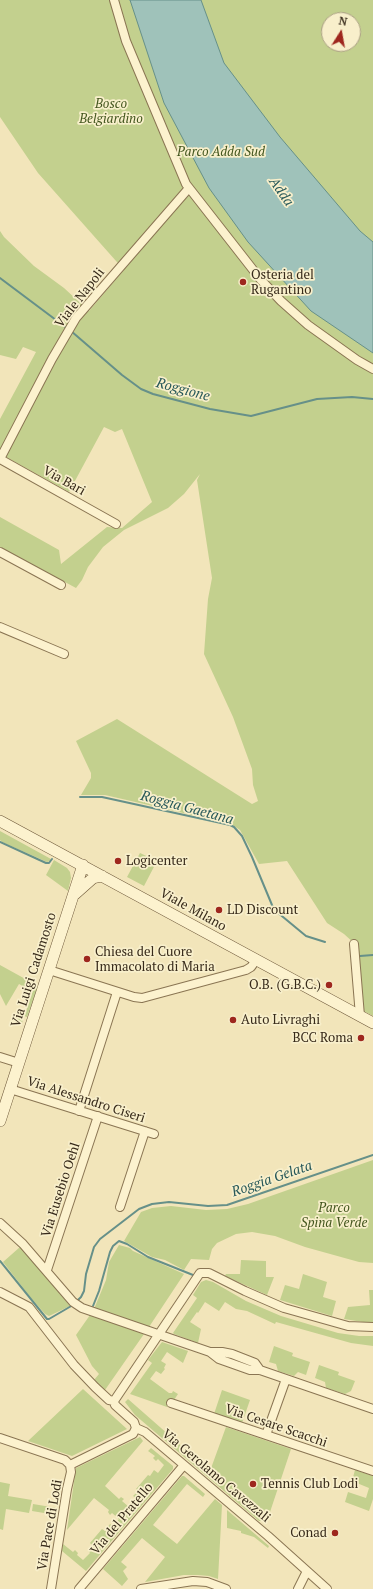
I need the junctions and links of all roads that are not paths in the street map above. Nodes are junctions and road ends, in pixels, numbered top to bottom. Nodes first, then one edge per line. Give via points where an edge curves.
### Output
1 (114, 0) edge
2 (189, 188) junction
3 (373, 369) edge
4 (0, 459) edge
5 (116, 524) dead end
6 (0, 552) edge
7 (61, 585) dead end
8 (0, 627) edge
9 (64, 654) dead end
10 (0, 821) edge
11 (83, 866) junction
12 (102, 876) junction
13 (73, 896) junction
14 (354, 944) dead end
15 (256, 960) junction
16 (49, 970) junction
17 (117, 992) junction
18 (360, 1016) junction
19 (373, 1023) edge
20 (0, 1057) edge
21 (19, 1063) junction
22 (10, 1089) junction
23 (79, 1110) junction
24 (98, 1116) junction
25 (0, 1121) edge
26 (145, 1131) junction
27 (154, 1134) dead end
28 (120, 1207) dead end
29 (0, 1223) edge
30 (47, 1270) junction
31 (0, 1292) edge
32 (373, 1327) edge
33 (158, 1335) junction
34 (286, 1379) junction
35 (114, 1401) junction
36 (171, 1403) dead end
37 (373, 1409) edge
38 (136, 1428) junction
39 (266, 1435) junction
40 (0, 1438) edge
41 (70, 1464) junction
42 (184, 1465) junction
43 (373, 1471) edge
44 (307, 1571) junction
45 (51, 1589) edge
46 (79, 1589) edge
47 (141, 1589) edge
48 (226, 1589) edge
49 (298, 1589) edge
50 (327, 1589) edge

1 - 2 street via 126,41
2 - 3 street via 261,280 281,301 308,325
2 - 4 street, Viale Napoli via 69,330
4 - 5 street, Via Bari
6 - 7 street
8 - 9 street
10 - 11 street, Viale Milano
11 - 12 street, Viale Milano
11 - 13 street, Via Luigi Cadamosto
12 - 13 street via 93,878
12 - 15 street, Viale Milano
13 - 16 street, Via Luigi Cadamosto
14 - 18 street
15 - 17 street via 246,970 146,998
15 - 18 street, Viale Milano
16 - 17 street
16 - 21 street, Via Luigi Cadamosto
17 - 23 street
18 - 19 street, Viale Milano
20 - 21 street
21 - 22 street, Via Luigi Cadamosto
22 - 23 street, Via Alessandro Ciseri
22 - 25 street, Via Luigi Cadamosto
23 - 24 street, Via Alessandro Ciseri
24 - 26 street, Via Alessandro Ciseri
24 - 30 street, Via Eusebio Oehl
26 - 27 street, Via Alessandro Ciseri
26 - 28 street
29 - 30 street
30 - 33 street via 76,1304
31 - 35 street, Via Gerolamo Cavezzali via 29,1307 71,1362 91,1384 109,1400
32 - 33 street via 348,1326 284,1308 205,1272 198,1276
33 - 34 street via 210,1352 219,1359 243,1368 260,1370
33 - 35 street
34 - 37 street
34 - 39 street
35 - 38 street, Via Gerolamo Cavezzali via 115,1405 134,1422
36 - 39 street, Via Cesare Scacchi
38 - 41 street via 134,1434
38 - 42 street, Via Gerolamo Cavezzali via 145,1432
39 - 43 street, Via Cesare Scacchi
40 - 41 street
41 - 45 street, Via Pace di Lodi via 71,1472
42 - 44 street, Via Gerolamo Cavezzali
42 - 46 street, Via del Pratello
44 - 49 street
44 - 50 street, Via Gerolamo Cavezzali
47 - 48 street via 193,1581 207,1582

